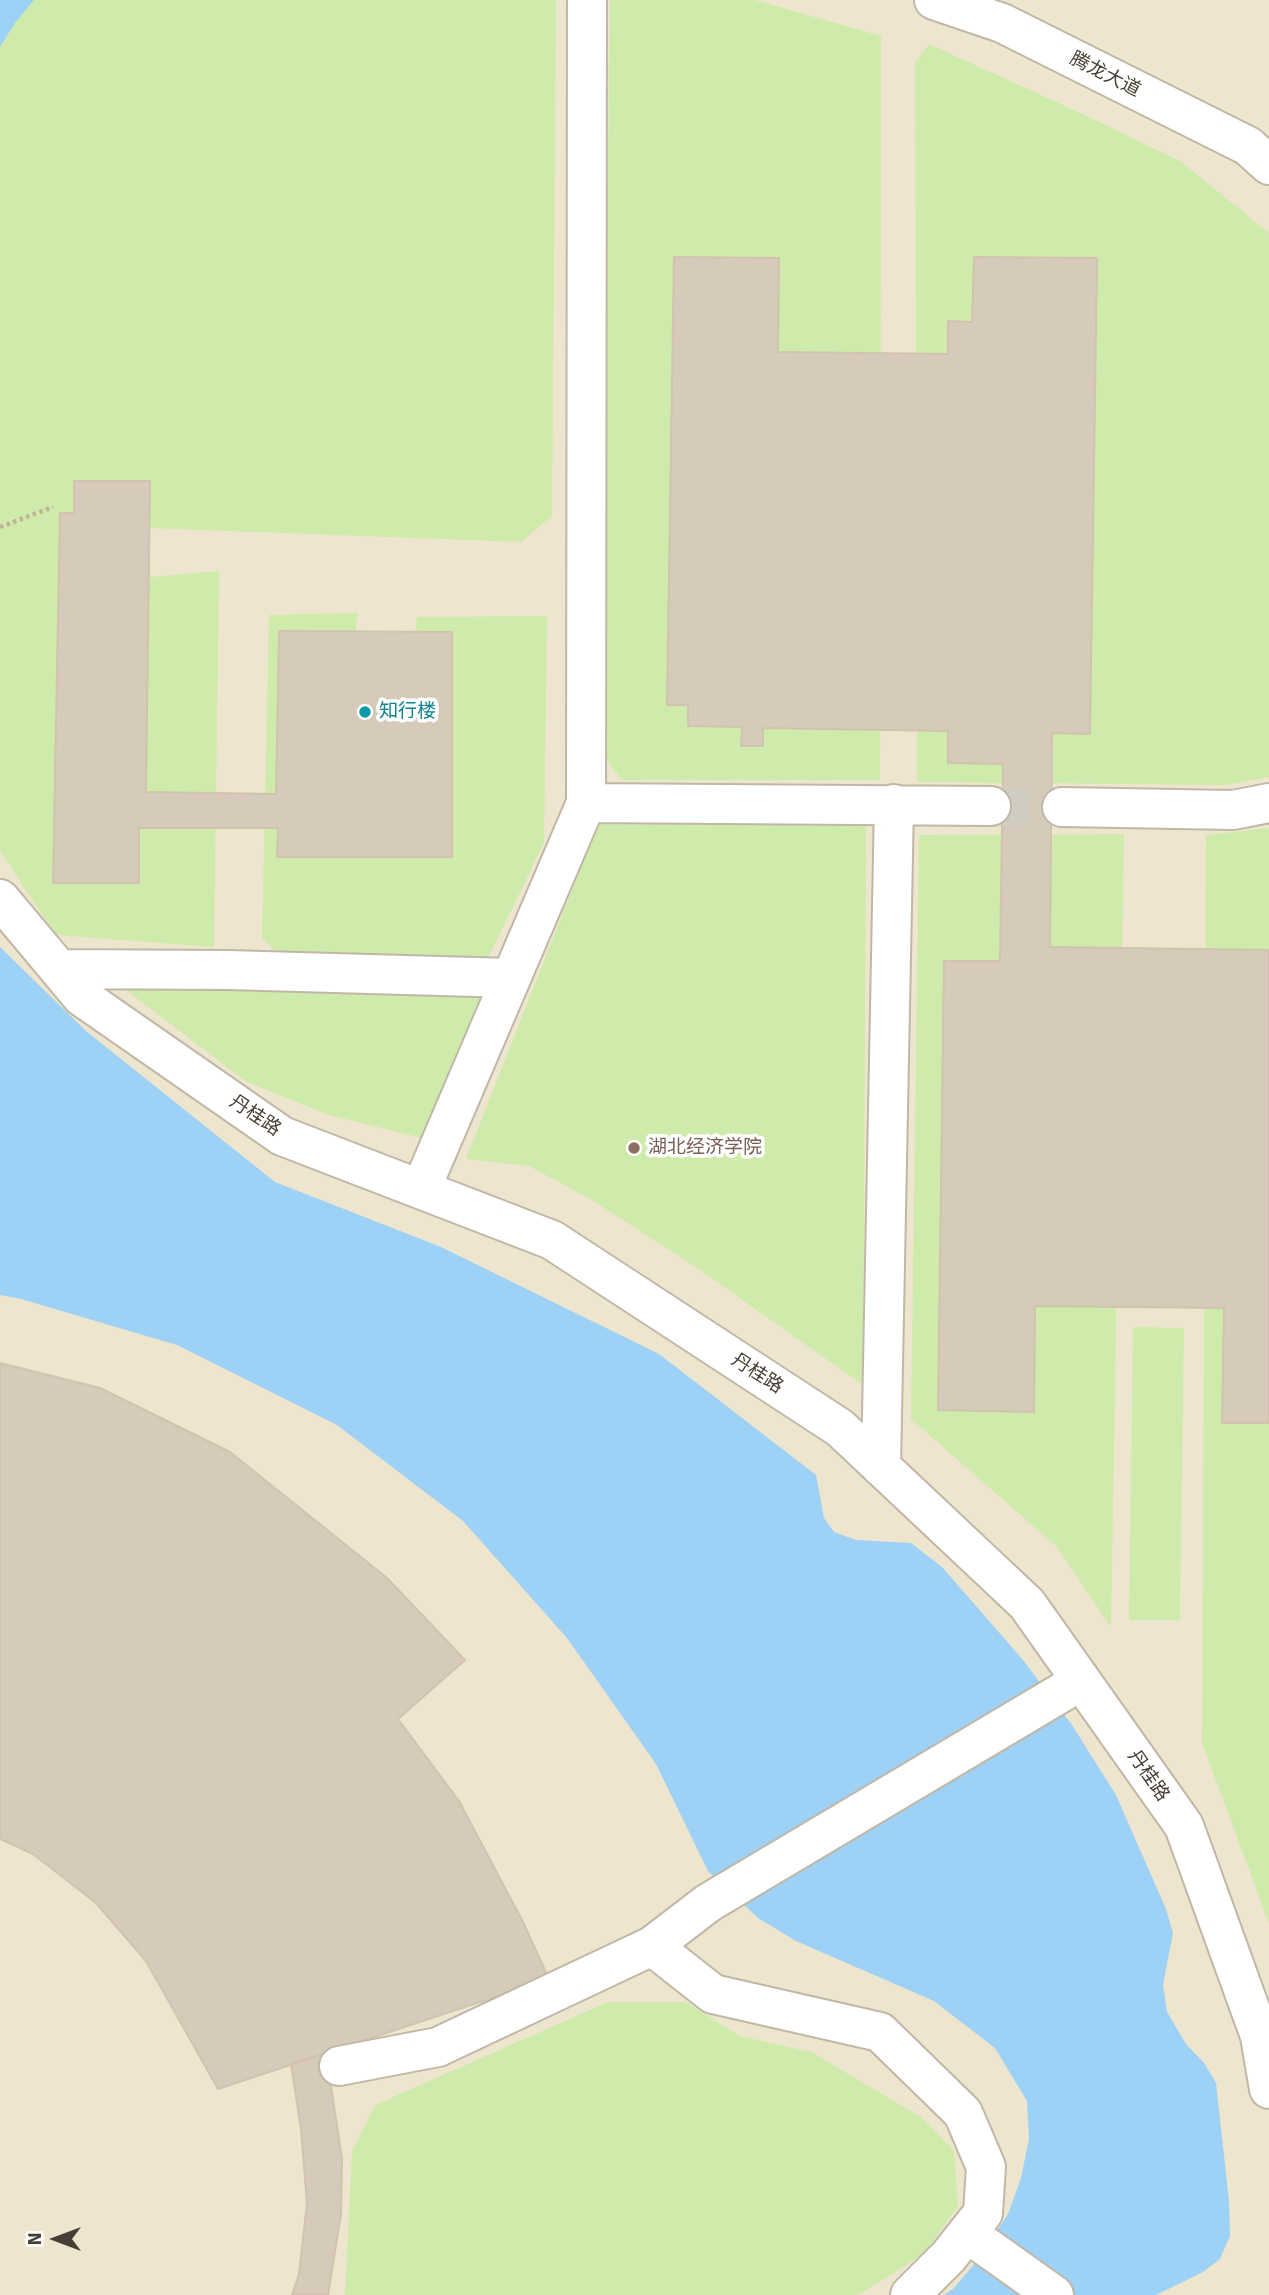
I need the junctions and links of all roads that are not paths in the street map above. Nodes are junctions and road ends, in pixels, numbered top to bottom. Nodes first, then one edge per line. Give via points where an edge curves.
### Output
1 (587, 0) edge
2 (934, 0) edge
3 (1269, 164) edge
4 (586, 803) junction
5 (1269, 803) edge
6 (894, 804) junction
7 (991, 806) tunnel mouth
8 (1062, 807) tunnel mouth
9 (0, 899) edge
10 (59, 969) junction
11 (511, 978) junction
12 (421, 1189) junction
13 (881, 1467) junction
14 (1069, 1688) junction
15 (652, 1946) junction
16 (339, 2066) dead end
17 (1268, 2082) edge
18 (973, 2237) junction
19 (910, 2295) edge
20 (1054, 2295) edge

1 - 4 street
2 - 3 street, 腾龙大道 via 1002,23 1248,146
4 - 6 street
4 - 11 street
5 - 8 street via 1233,810
6 - 7 street
6 - 13 street
9 - 10 street, 丹桂路
10 - 11 street
10 - 12 street, 丹桂路 via 82,997 282,1136
11 - 12 street
12 - 13 street, 丹桂路 via 552,1240 840,1428
13 - 14 street, 丹桂路 via 1027,1604
14 - 15 street via 708,1903
14 - 17 street, 丹桂路 via 1184,1826 1260,2036
15 - 16 street via 438,2047
15 - 18 street via 713,1994 880,2032 963,2113 986,2167 983,2213
18 - 19 street
18 - 20 street

